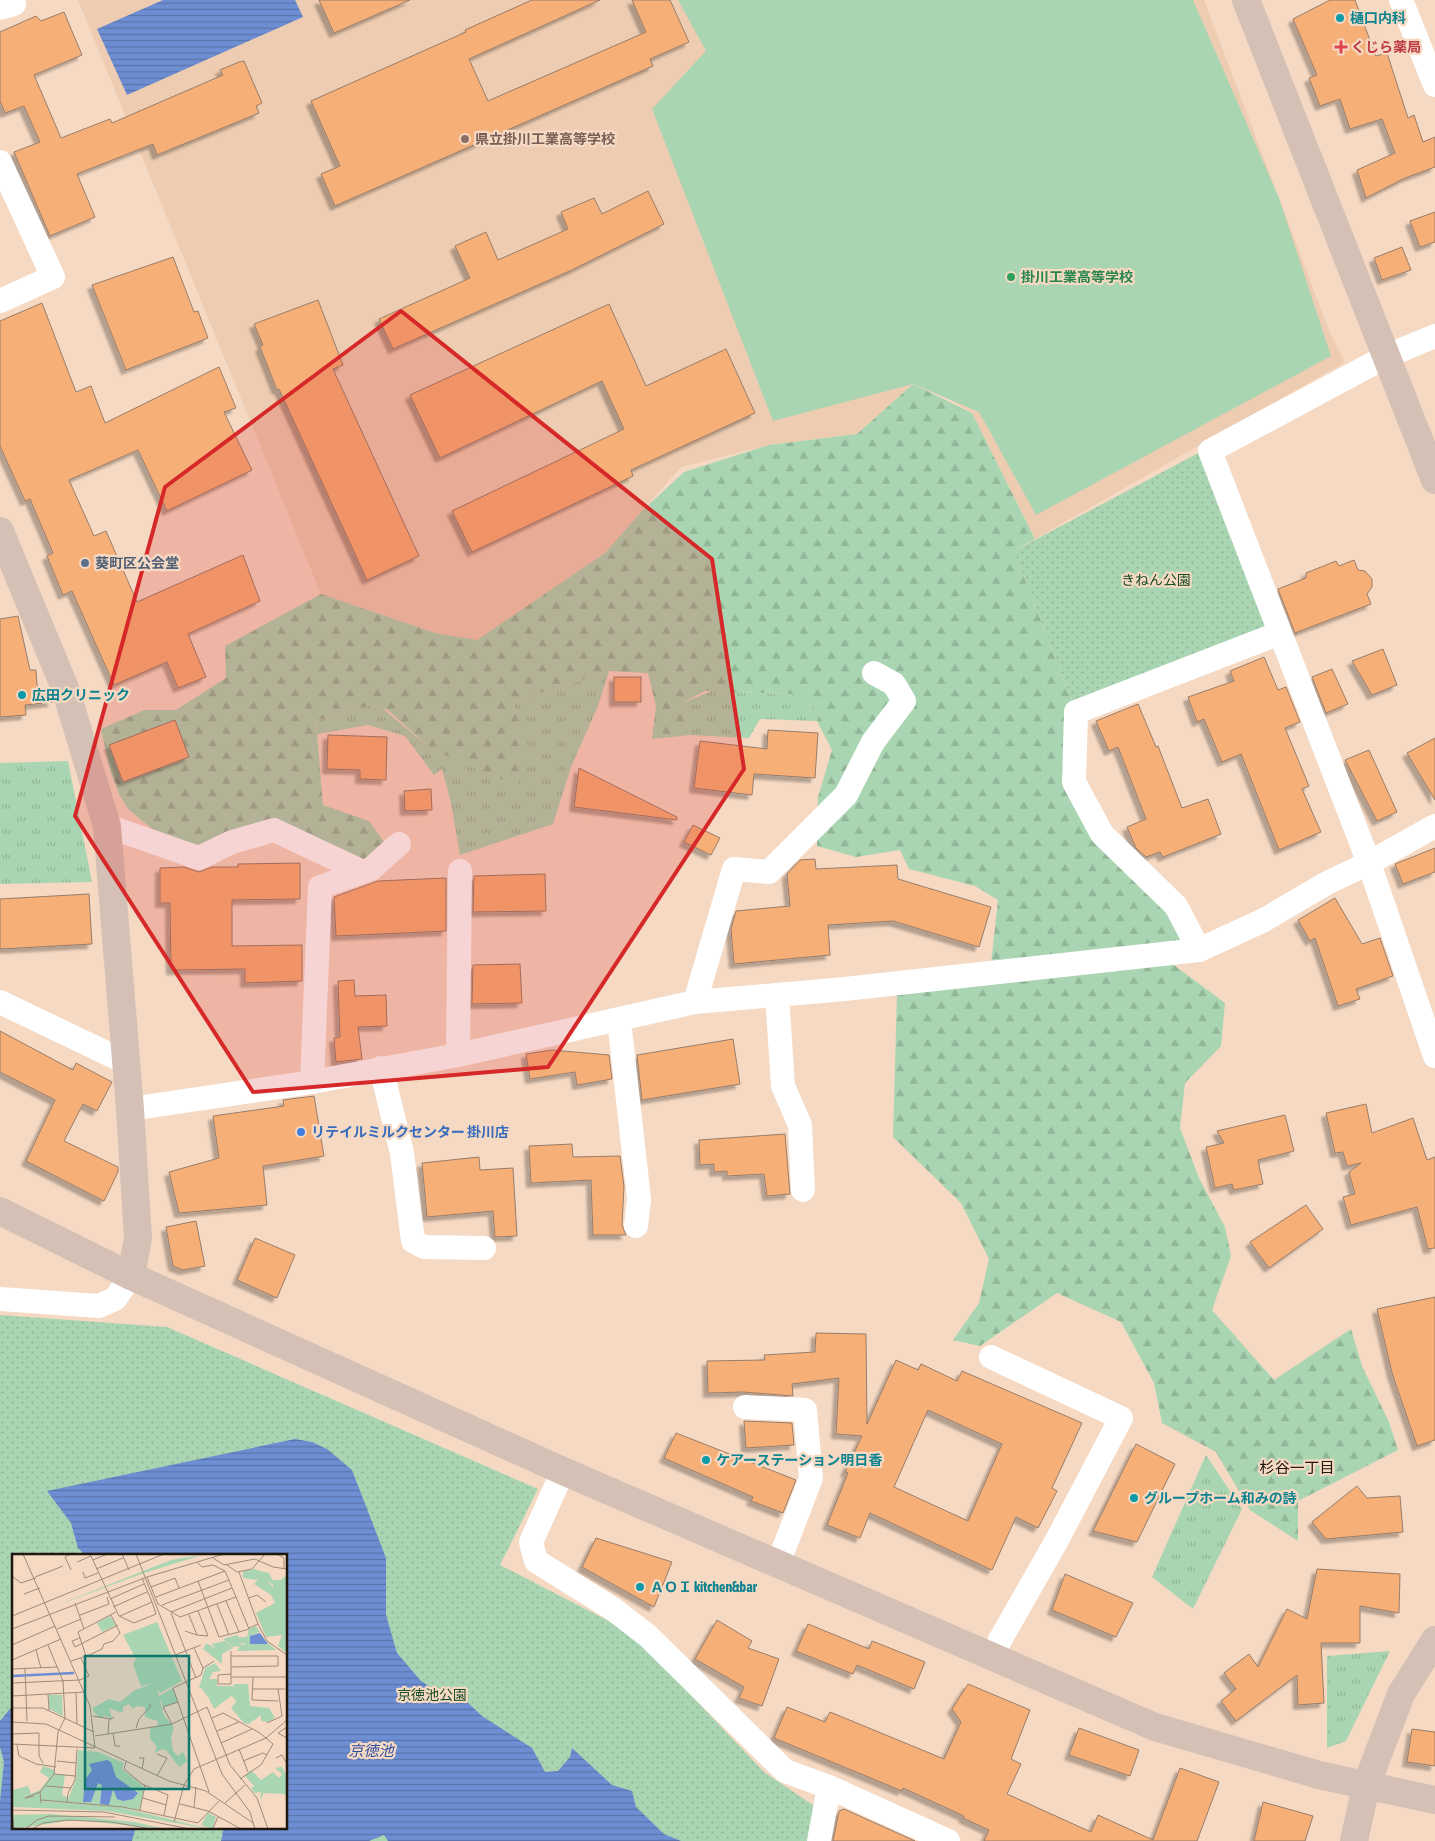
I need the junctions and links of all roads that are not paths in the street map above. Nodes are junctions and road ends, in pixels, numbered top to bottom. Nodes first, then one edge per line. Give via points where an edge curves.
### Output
1 (1246, 0) edge
2 (1401, 0) edge
3 (1435, 85) edge
4 (0, 162) edge
5 (0, 301) edge
6 (1435, 336) edge
7 (1387, 356) junction
8 (1435, 480) edge
9 (0, 531) edge
10 (1280, 633) junction
11 (874, 673) dead end
12 (107, 826) junction
13 (1435, 826) edge
14 (399, 844) dead end
15 (1369, 864) junction
16 (361, 871) junction
17 (460, 871) dead end
18 (1199, 950) junction
19 (777, 995) junction
20 (0, 1002) edge
21 (695, 1002) junction
22 (619, 1020) junction
23 (458, 1055) junction
24 (1435, 1056) edge
25 (125, 1062) junction
26 (381, 1068) junction
27 (312, 1082) junction
28 (130, 1109) junction
29 (803, 1190) dead end
30 (0, 1211) edge
31 (636, 1226) dead end
32 (484, 1248) dead end
33 (131, 1276) junction
34 (0, 1299) edge
35 (991, 1357) dead end
36 (745, 1407) dead end
37 (563, 1471) junction
38 (778, 1564) junction
39 (1435, 1640) edge
40 (993, 1659) junction
41 (1366, 1786) junction
42 (829, 1787) junction
43 (1435, 1800) edge
44 (819, 1841) edge
45 (948, 1841) edge
46 (1354, 1841) edge

1 - 7 street
2 - 3 street
4 - 5 street via 53,277
6 - 7 street
7 - 8 street
7 - 10 street via 1210,451
9 - 12 street via 65,688
10 - 15 street
10 - 18 street via 1076,712 1074,782 1102,834 1176,906
11 - 21 street via 894,684 904,701 873,742 846,795 776,866 769,872 734,868
12 - 16 street via 199,858 232,842 274,830
12 - 25 street
13 - 15 street
14 - 16 street via 371,869
15 - 18 street via 1327,883 1264,920
15 - 24 street
16 - 27 street via 320,887
17 - 23 street
18 - 19 street
19 - 21 street
19 - 29 street via 783,1086 800,1125
20 - 25 street
21 - 22 street
22 - 23 street
22 - 31 street via 639,1199
23 - 26 street
25 - 28 street
26 - 27 street
26 - 32 street via 402,1153 413,1241 424,1246
27 - 28 street
28 - 33 street via 138,1238
30 - 33 street
33 - 34 street via 115,1299 99,1306
33 - 37 street
35 - 40 street via 1121,1418 1000,1640
36 - 38 street via 805,1410 811,1478
37 - 38 street
37 - 42 street via 531,1542 536,1561 614,1609 648,1636 785,1771
38 - 40 street
39 - 41 street via 1401,1694
40 - 41 street via 1155,1727
41 - 43 street
41 - 46 street
42 - 44 street
42 - 45 street

